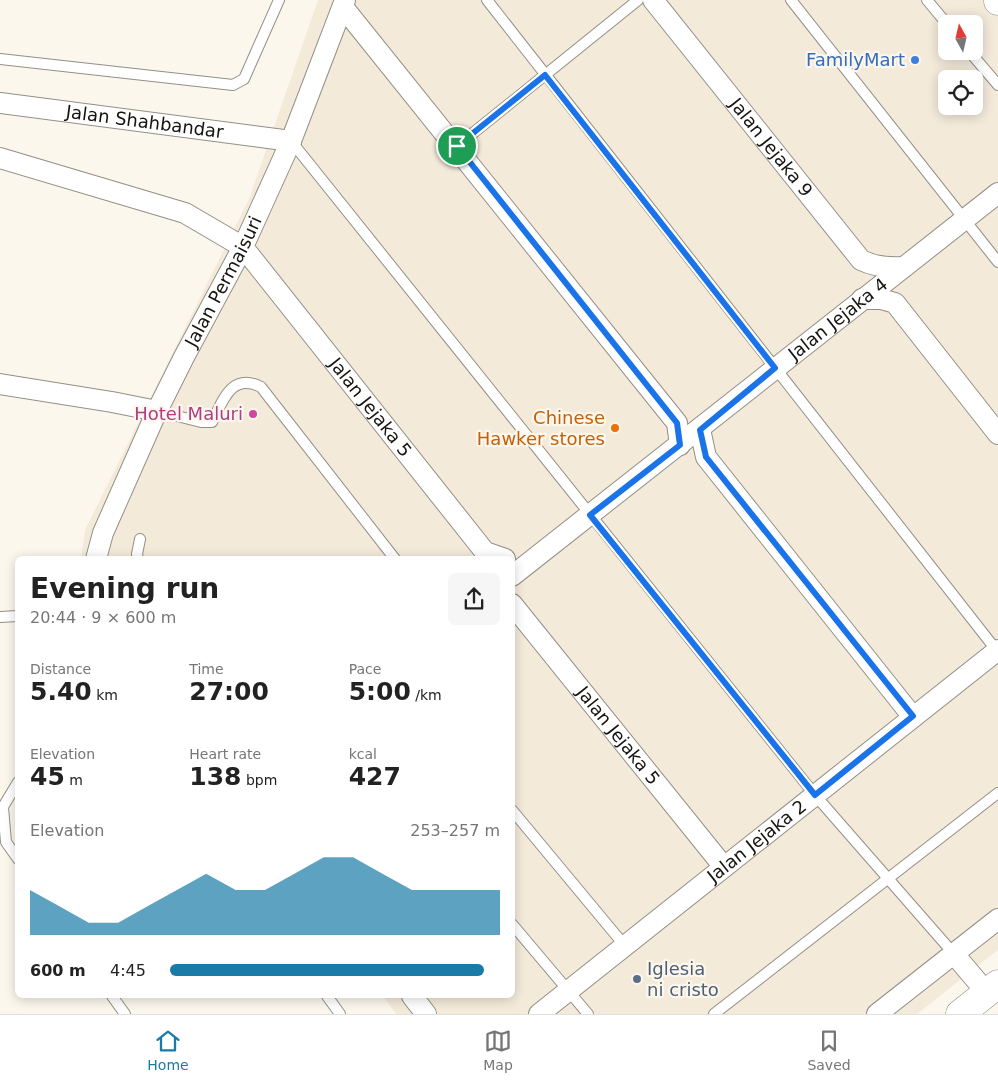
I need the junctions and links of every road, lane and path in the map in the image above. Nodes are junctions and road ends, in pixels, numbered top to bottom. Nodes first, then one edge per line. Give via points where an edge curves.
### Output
1 (279, 0) edge
2 (487, 0) edge
3 (638, 0) edge
4 (653, 0) edge
5 (791, 0) edge
6 (927, 0) edge
7 (344, 3) edge
8 (939, 15) edge
9 (0, 59) edge
10 (977, 60) edge
11 (545, 75) junction
12 (998, 85) edge
13 (0, 103) edge
14 (291, 141) junction
15 (457, 146) junction
16 (0, 158) edge
17 (998, 193) edge
18 (965, 218) junction
19 (243, 248) junction
20 (998, 262) edge
21 (904, 267) junction
22 (862, 299) junction
23 (775, 368) junction
24 (0, 384) edge
25 (157, 412) junction
26 (700, 430) junction
27 (998, 434) edge
28 (680, 445) junction
29 (590, 515) junction
30 (140, 538) dead end
31 (97, 556) edge
32 (137, 556) edge
33 (393, 556) edge
34 (496, 556) edge
35 (534, 559) junction
36 (515, 560) edge
37 (515, 574) edge
38 (515, 608) edge
39 (15, 616) edge
40 (0, 617) edge
41 (997, 650) edge
42 (913, 716) junction
43 (15, 787) edge
44 (998, 793) edge
45 (815, 795) junction
46 (515, 814) edge
47 (15, 855) edge
48 (724, 867) junction
49 (889, 880) junction
50 (998, 919) edge
51 (515, 928) edge
52 (625, 946) junction
53 (954, 954) junction
54 (992, 988) edge
55 (568, 990) junction
56 (113, 998) edge
57 (328, 998) edge
58 (414, 998) edge
59 (125, 1014) edge
60 (340, 1014) edge
61 (426, 1014) edge
62 (539, 1014) edge
63 (588, 1014) edge
64 (714, 1014) edge
65 (877, 1014) edge
66 (960, 1014) edge

1 - 9 lane via 244,79 233,84
2 - 11 lane
3 - 11 lane
4 - 21 street, Jalan Jejaka 9 via 861,260 886,268
5 - 18 lane
6 - 8 lane
7 - 14 street, Jalan Permaisuri
7 - 15 street
10 - 12 lane
11 - 15 lane
11 - 23 lane
13 - 14 street, Jalan Shahbandar
14 - 19 street, Jalan Permaisuri
14 - 29 lane
15 - 28 street via 677,423
16 - 19 street via 185,213
17 - 18 street, Jalan Jejaka 4
18 - 20 lane
18 - 21 street, Jalan Jejaka 4
19 - 25 street, Jalan Permaisuri
19 - 34 street, Jalan Jejaka 5 via 485,552
21 - 22 street, Jalan Jejaka 4
22 - 23 street, Jalan Jejaka 4
22 - 27 street via 881,299 895,304
23 - 26 street, Jalan Jejaka 4
23 - 41 lane
24 - 25 street
25 - 31 street, Jalan Permaisuri
25 - 33 lane via 212,422 228,392 238,383 252,382 261,387
26 - 28 street, Jalan Jejaka 4
26 - 42 street via 706,457
28 - 29 street, Jalan Jejaka 4
29 - 35 street, Jalan Jejaka 4
29 - 45 lane
30 - 32 lane
35 - 36 street
35 - 37 street, Jalan Jejaka 4
38 - 48 street, Jalan Jejaka 5
39 - 40 lane
41 - 42 street, Jalan Jejaka 2
42 - 45 street, Jalan Jejaka 2
43 - 47 lane via 3,807 6,842
44 - 49 lane
45 - 48 street, Jalan Jejaka 2
45 - 49 lane
46 - 52 lane
48 - 52 street, Jalan Jejaka 2
49 - 53 lane
49 - 64 lane
50 - 53 street
51 - 55 lane
52 - 55 street, Jalan Jejaka 2
53 - 54 street
53 - 65 street
54 - 66 street
55 - 62 street, Jalan Jejaka 2
55 - 63 lane
56 - 59 lane
57 - 60 lane
58 - 61 street

